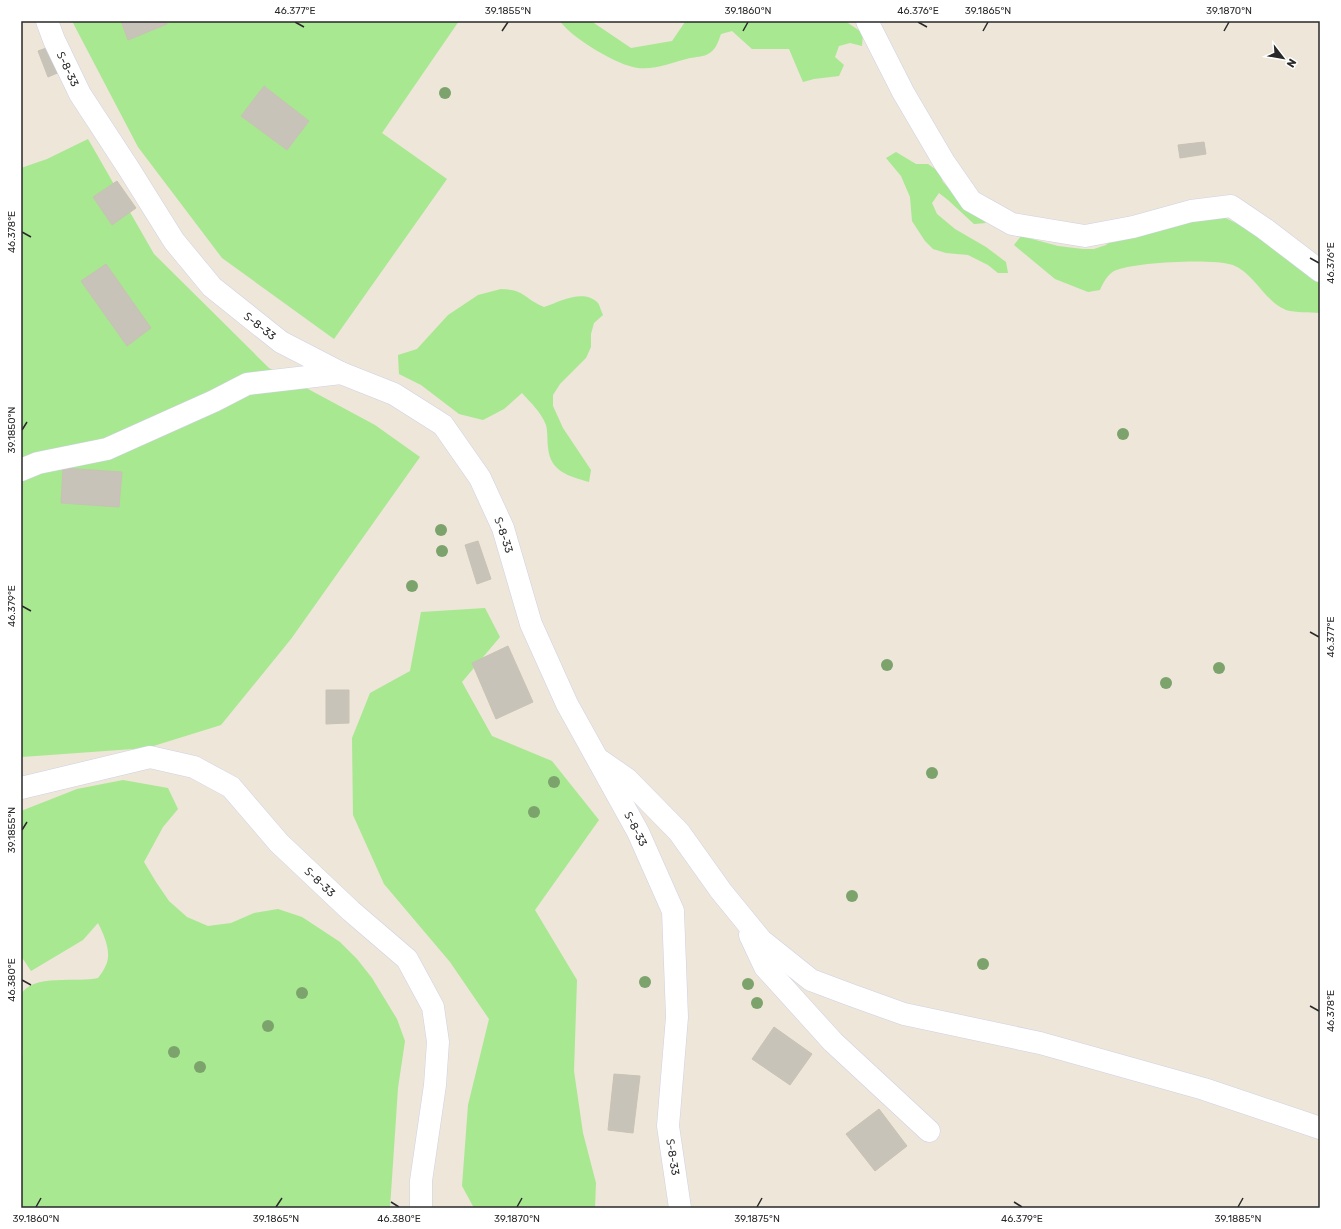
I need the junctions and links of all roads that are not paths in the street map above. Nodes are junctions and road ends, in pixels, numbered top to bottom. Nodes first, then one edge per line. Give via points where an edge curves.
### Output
1 (47, 21) edge
2 (867, 21) edge
3 (1320, 271) edge
4 (341, 373) junction
5 (21, 470) edge
6 (596, 758) junction
7 (21, 788) edge
8 (740, 914) junction
9 (1320, 1128) edge
10 (929, 1131) dead end
11 (422, 1208) edge
12 (680, 1208) edge

1 - 4 street, Տ-8-33 / Տ-8-33 via 80,94 174,241 212,287 281,342
2 - 3 street via 907,98 944,162 971,201 1012,224 1085,236 1133,227 1191,211 1230,206
4 - 5 street via 247,384 107,449
4 - 6 street, Տ-8-33 / Տ-8-33 via 394,394 443,425 480,478 503,528 531,624 567,704
6 - 8 street via 627,779 679,832
6 - 12 street, Տ-8-33 / Տ-8-33 via 638,832 673,911 677,1017 668,1126
7 - 11 street, Տ-8-33 / Տ-8-33 via 150,757 194,767 231,787 279,844 351,911 407,958 433,1007 438,1042 435,1085 421,1182
8 - 9 street via 761,940 811,980 851,996 904,1014 1040,1043 1197,1086
8 - 10 street via 765,967 833,1042

